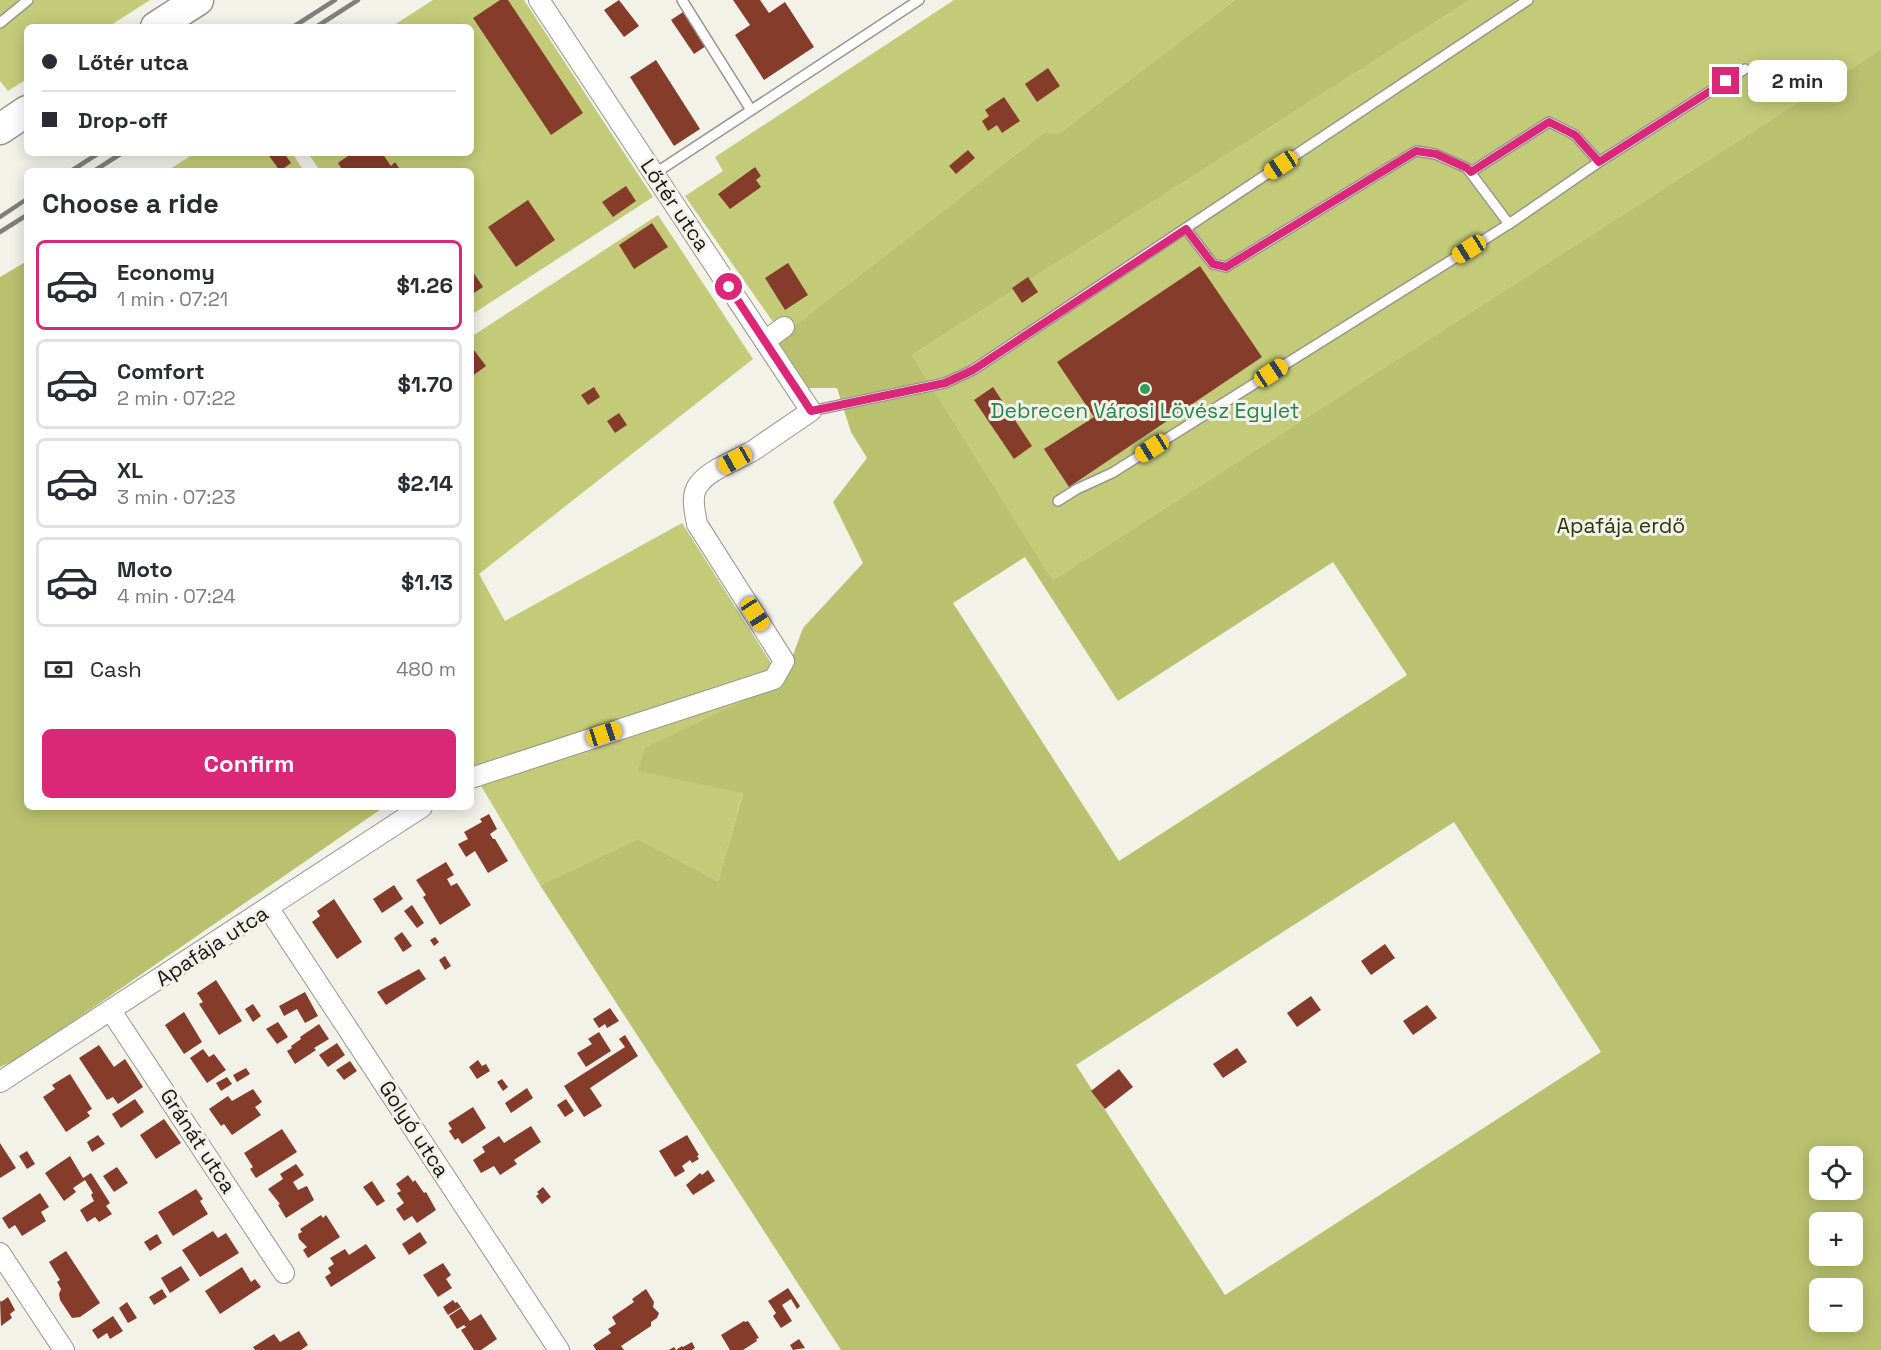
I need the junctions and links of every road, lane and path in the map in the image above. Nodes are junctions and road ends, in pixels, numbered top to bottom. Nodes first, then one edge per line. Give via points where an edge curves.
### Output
1 (28, 0) edge
2 (198, 0) edge
3 (539, 0) edge
4 (682, 0) edge
5 (919, 0) edge
6 (1528, 0) edge
7 (0, 23) edge
8 (161, 24) edge
9 (1744, 69) dead end
10 (751, 110) junction
11 (24, 113) edge
12 (0, 129) edge
13 (1599, 162) junction
14 (1471, 172) junction
15 (654, 174) junction
16 (1509, 224) junction
17 (1186, 229) junction
18 (783, 327) dead end
19 (765, 341) junction
20 (811, 411) junction
21 (1058, 501) dead end
22 (474, 776) edge
23 (417, 810) edge
24 (268, 909) junction
25 (111, 1011) junction
26 (0, 1082) edge
27 (0, 1253) edge
28 (284, 1273) dead end
29 (64, 1350) edge
30 (559, 1350) edge

1 - 7 lane
2 - 8 main road
3 - 15 street, Lőtér utca
4 - 10 lane
5 - 10 lane
6 - 17 lane
9 - 13 lane
10 - 15 lane
11 - 12 main road
13 - 14 lane via 1575,135 1549,122
13 - 16 lane
14 - 16 lane
14 - 17 lane via 1436,154 1416,151 1226,267 1213,264
15 - 19 street, Lőtér utca
16 - 21 lane via 1112,473
17 - 20 lane via 973,370 945,383
18 - 19 street
19 - 20 street, Lőtér utca
20 - 22 street via 717,470 699,484 694,495 697,524 784,661 774,679
23 - 24 street, Apafája utca
24 - 25 street, Apafája utca
24 - 30 street, Golyó utca
25 - 26 street, Apafája utca
25 - 28 street, Gránát utca
27 - 29 street

